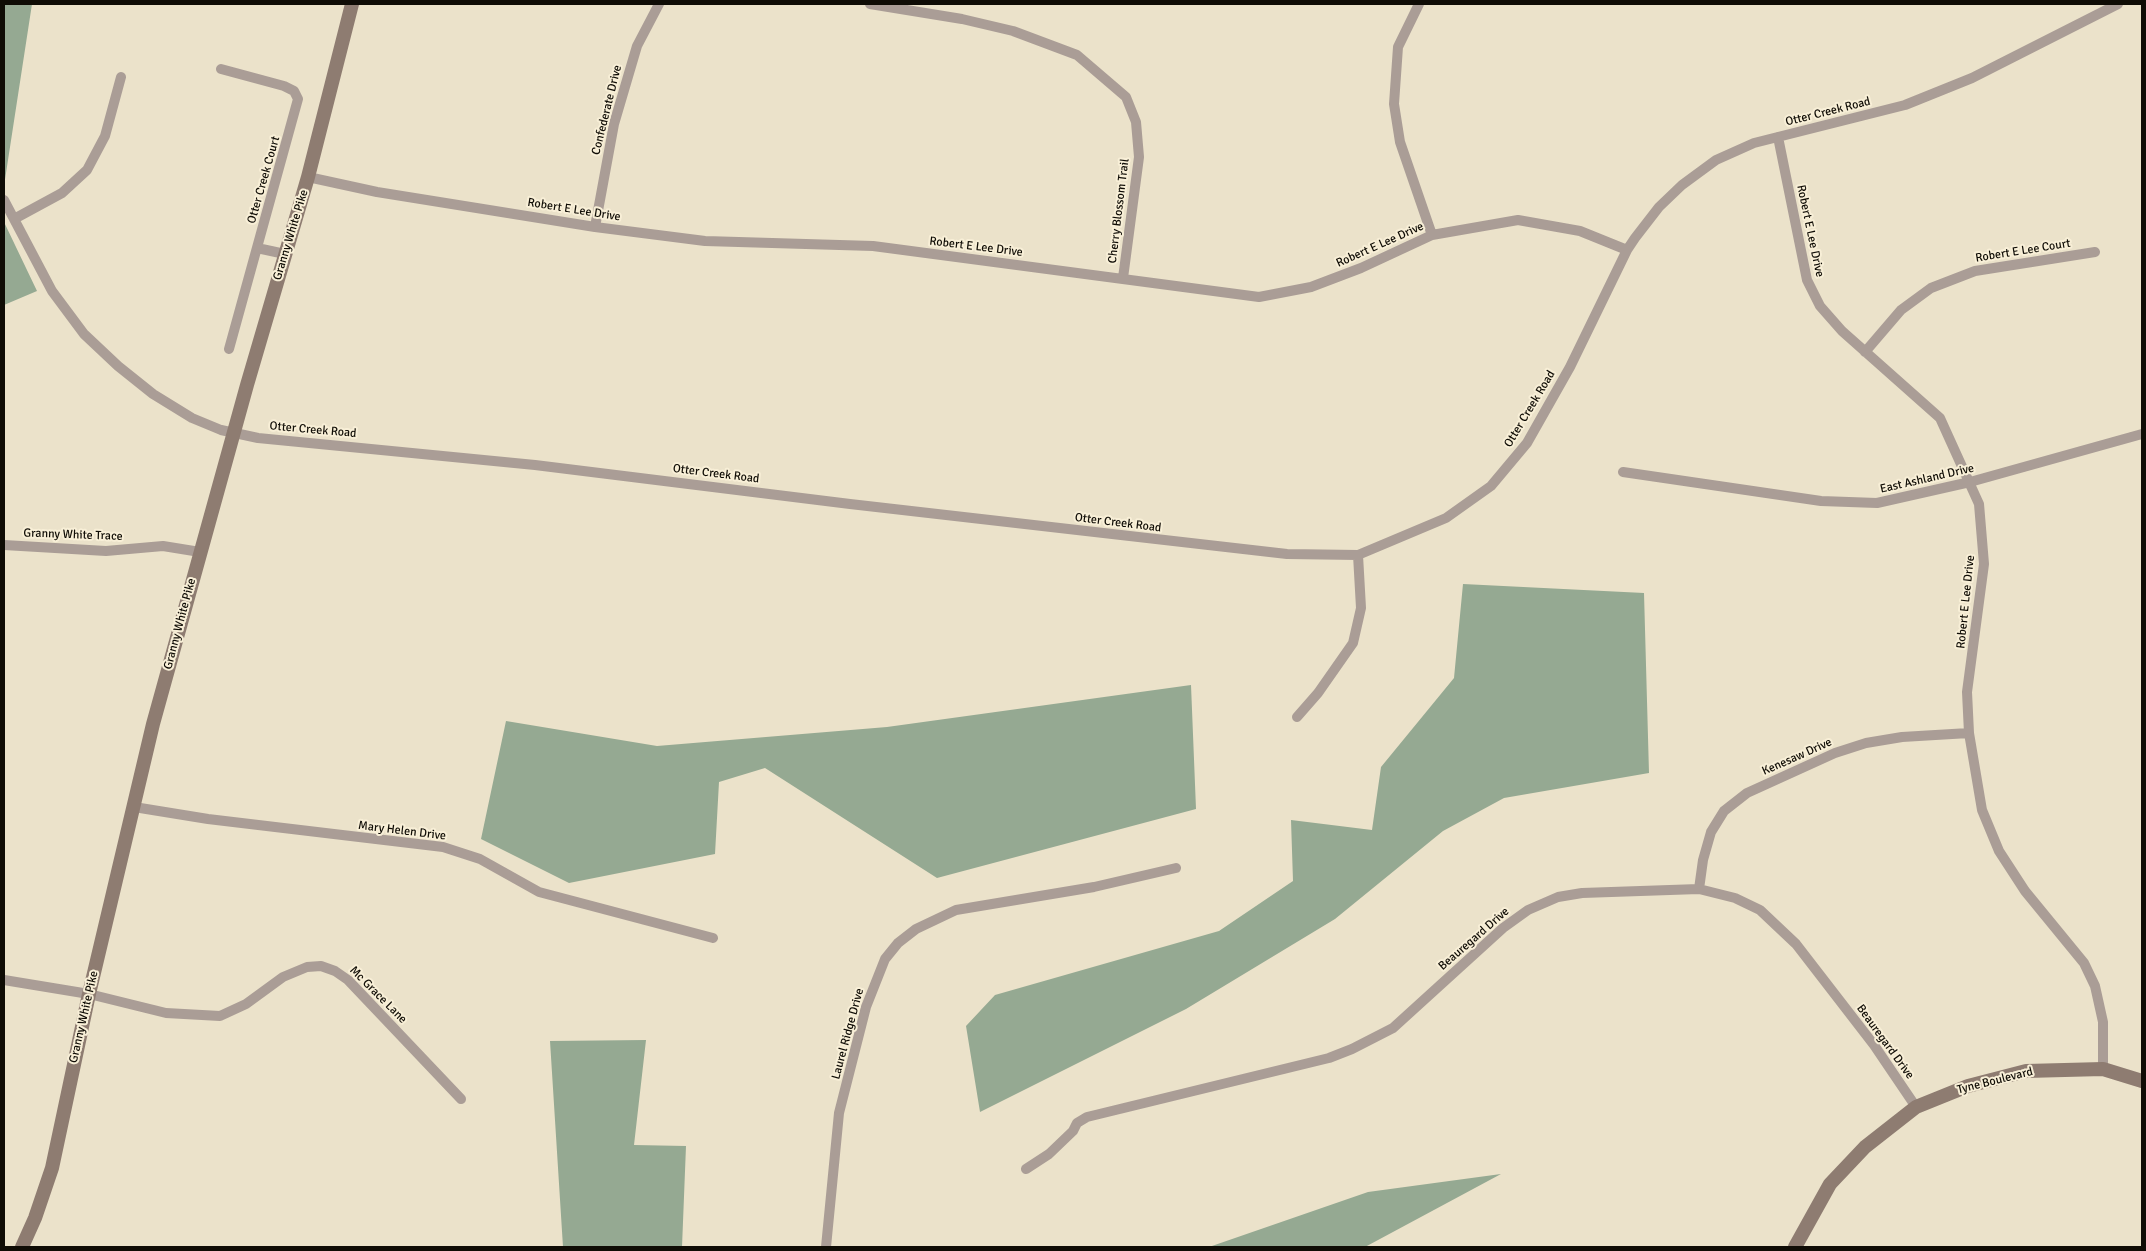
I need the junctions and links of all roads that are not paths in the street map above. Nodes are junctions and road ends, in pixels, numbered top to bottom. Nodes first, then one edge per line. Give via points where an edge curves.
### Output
1 (352, 4) edge
2 (659, 4) edge
3 (870, 4) edge
4 (1419, 4) edge
5 (2118, 4) edge
6 (221, 69) dead end
7 (121, 77) dead end
8 (1778, 137) junction
9 (308, 177) junction
10 (4, 200) edge
11 (14, 219) junction
12 (595, 227) junction
13 (1432, 236) junction
14 (257, 248) junction
15 (1627, 250) junction
16 (2095, 252) dead end
17 (285, 254) junction
18 (1123, 278) junction
19 (229, 349) dead end
20 (1865, 352) junction
21 (234, 433) junction
22 (2142, 434) edge
23 (1623, 472) dead end
24 (1970, 482) junction
25 (4, 545) edge
26 (200, 552) junction
27 (1358, 555) junction
28 (1297, 716) dead end
29 (1969, 733) junction
30 (134, 808) junction
31 (1176, 868) dead end
32 (1699, 889) junction
33 (713, 938) dead end
34 (4, 980) edge
35 (89, 994) junction
36 (2103, 1069) junction
37 (2142, 1081) edge
38 (461, 1099) dead end
39 (1916, 1107) junction
40 (1026, 1169) dead end
41 (22, 1247) edge
42 (826, 1247) edge
43 (1795, 1247) edge

1 - 9 main road, Granny White Pike
2 - 12 street, Confederate Drive via 637,46 614,124
3 - 18 street, Cherry Blossom Trail via 1013,31 1077,55 1126,97 1136,122 1139,157
4 - 13 street via 1398,47 1394,104 1400,142
5 - 8 street, Otter Creek Road via 1972,78 1905,105
6 - 14 street, Otter Creek Court via 290,88 297,94
7 - 11 street via 103,141 87,170 62,193
8 - 15 street, Otter Creek Road via 1754,143 1716,160 1682,185 1659,207
8 - 20 street, Robert E Lee Drive via 1807,280 1820,306
9 - 12 street, Robert E Lee Drive via 365,190
9 - 17 main road, Granny White Pike
10 - 11 street, Otter Creek Road
11 - 21 street, Otter Creek Road via 58,301 100,350 161,399 201,422
12 - 18 street, Robert E Lee Drive via 705,241 873,246
13 - 15 street, Robert E Lee Drive via 1518,220 1580,231
13 - 18 street, Robert E Lee Drive via 1311,286 1260,297
14 - 17 street
14 - 19 street, Otter Creek Court
15 - 27 street, Otter Creek Road via 1570,368 1527,442 1491,486 1446,518
16 - 20 street, Robert E Lee Court via 1975,271 1931,288 1901,310
17 - 21 main road, Granny White Pike
20 - 24 street, Robert E Lee Drive via 1940,418
21 - 26 main road, Granny White Pike
21 - 27 street, Otter Creek Road via 534,465 1279,554
22 - 24 street, East Ashland Drive
23 - 24 street, East Ashland Drive via 1831,501 1877,503
24 - 29 street, Robert E Lee Drive via 1980,504 1984,564 1967,692
25 - 26 street, Granny White Trace via 106,550 162,546
26 - 30 main road, Granny White Pike
27 - 28 street via 1361,608 1353,643
29 - 32 street, Kenesaw Drive via 1866,743 1835,753 1747,793 1724,811 1711,832
29 - 36 street, Robert E Lee Drive via 1982,810 1998,851 2025,891 2084,963 2095,986 2103,1022
30 - 33 street, Mary Helen Drive via 443,847 480,859 539,892
30 - 35 main road, Granny White Pike
31 - 42 street, Laurel Ridge Drive via 1094,887 956,910 916,929 898,943 886,959 866,1007 839,1113
32 - 39 street, Beauregard Drive via 1735,898 1760,910 1794,942 1874,1045
32 - 40 street, Beauregard Drive via 1582,892 1553,899 1528,910 1503,928 1393,1028 1329,1058 1087,1117 1077,1123 1049,1154
34 - 35 street, Mc Grace Lane
35 - 38 street, Mc Grace Lane via 166,1014 220,1016 246,1004 283,977 307,966 321,966 348,980
35 - 41 main road, Granny White Pike via 52,1168
36 - 37 main road, Tyne Boulevard
36 - 39 main road, Tyne Boulevard via 2026,1071 1968,1086
39 - 43 main road, Tyne Boulevard via 1865,1147 1830,1184

